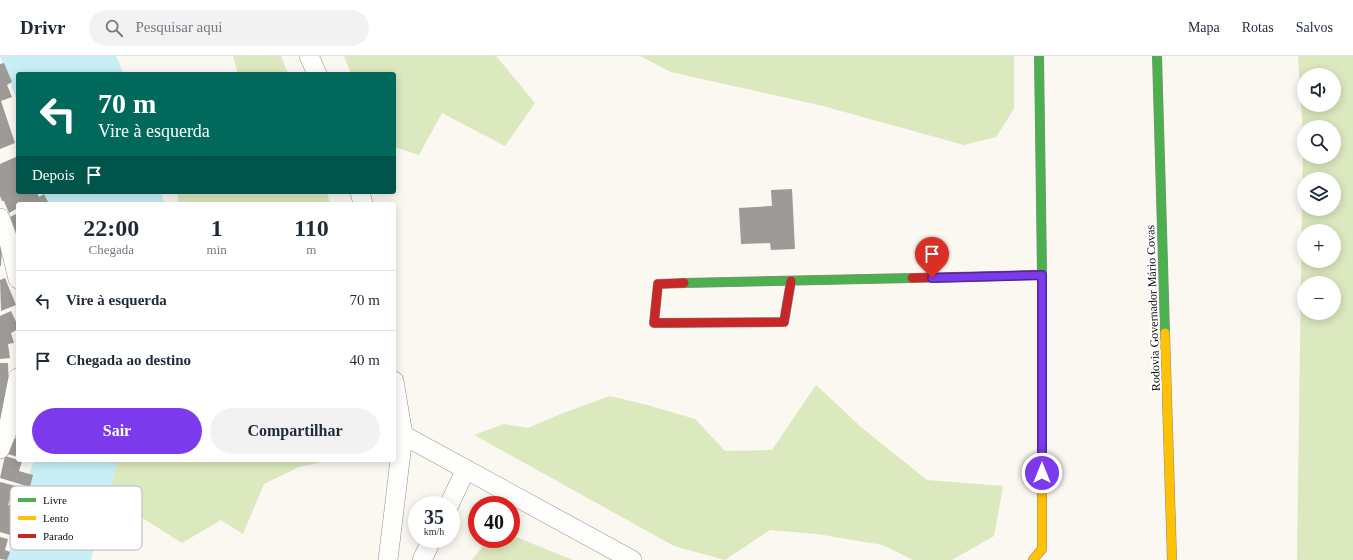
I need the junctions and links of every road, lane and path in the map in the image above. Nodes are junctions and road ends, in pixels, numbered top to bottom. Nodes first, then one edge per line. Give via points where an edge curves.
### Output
1 (309, 56) edge
2 (1039, 56) edge
3 (1157, 56) edge
4 (316, 72) edge
5 (0, 218) edge
6 (16, 271) edge
7 (1042, 275) junction
8 (791, 281) junction
9 (16, 388) edge
10 (396, 393) edge
11 (403, 435) junction
12 (0, 448) edge
13 (466, 469) junction
14 (452, 496) edge
15 (428, 548) edge
16 (388, 560) edge
17 (422, 560) edge
18 (632, 560) edge
19 (1033, 560) edge
20 (1172, 560) edge

1 - 4 street
2 - 7 main road
3 - 20 main road, Rodovia Governador Mário Covas
5 - 6 street
7 - 8 main road
7 - 19 main road via 1042,549
8 - 8 main road via 658,284 654,323 784,322
9 - 12 street via 8,429
10 - 11 street
11 - 13 street
11 - 16 street
13 - 14 street
13 - 18 street
15 - 17 street

